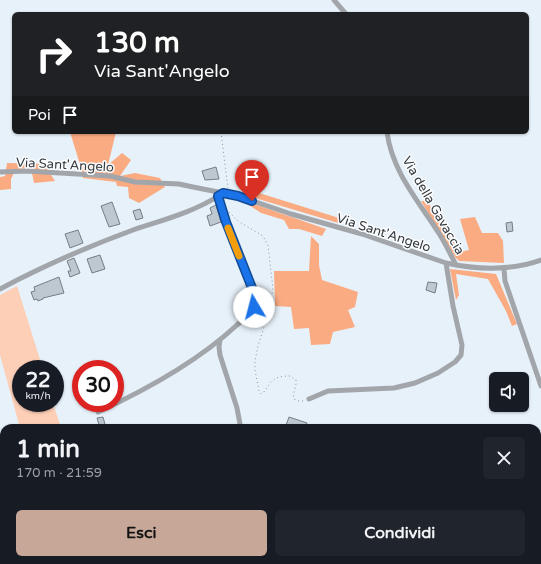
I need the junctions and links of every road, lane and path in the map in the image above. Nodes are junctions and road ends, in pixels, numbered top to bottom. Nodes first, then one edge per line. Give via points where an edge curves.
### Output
1 (334, 0) edge
2 (344, 12) edge
3 (221, 134) edge
4 (387, 134) edge
5 (0, 172) edge
6 (223, 195) junction
7 (227, 210) dead end
8 (541, 260) edge
9 (446, 263) junction
10 (456, 265) junction
11 (504, 269) junction
12 (0, 289) edge
13 (220, 340) junction
14 (541, 386) edge
15 (310, 399) joint
16 (124, 400) edge
17 (240, 424) dead end

1 - 2 street
3 - 6 path
4 - 10 street, Via della Gavaccia via 391,153 403,179
5 - 6 street, Via Sant'Angelo via 110,176 134,182 179,184
6 - 9 street, Via Sant'Angelo via 238,196
6 - 12 street via 182,214 101,242 46,265
6 - 13 street via 226,222 256,301 251,312
7 - 15 path via 238,221 263,236 268,245 273,289 255,361 254,370 259,392 264,392 275,378 290,376 295,378 297,383 294,399 301,402
8 - 11 street, Via Sant'Angelo
9 - 10 street, Via Sant'Angelo
9 - 15 street via 462,345 461,355 455,362 415,383 383,389 326,392
10 - 11 street, Via Sant'Angelo
11 - 14 street via 505,281
13 - 16 street via 167,377
13 - 17 street via 220,355

